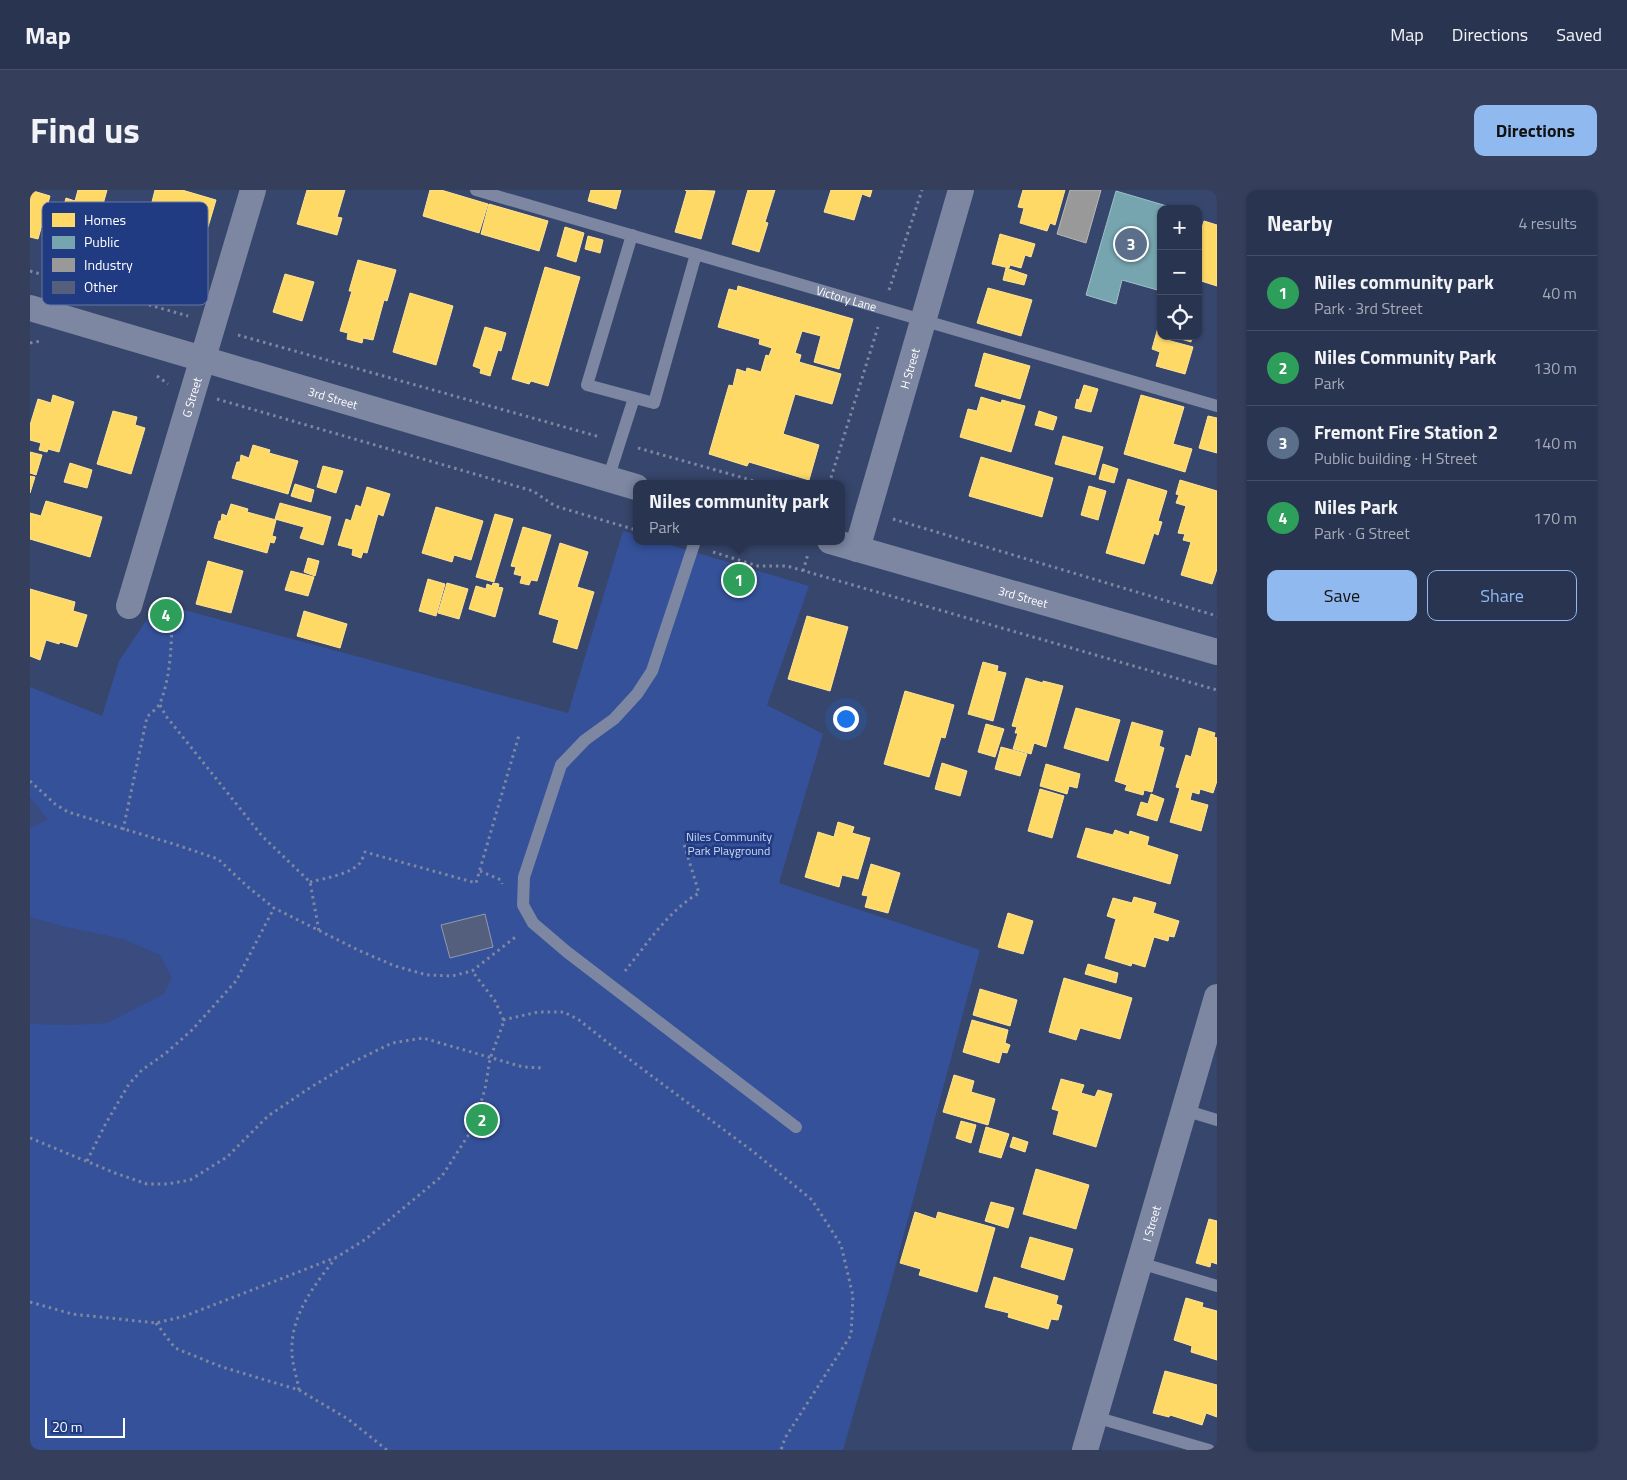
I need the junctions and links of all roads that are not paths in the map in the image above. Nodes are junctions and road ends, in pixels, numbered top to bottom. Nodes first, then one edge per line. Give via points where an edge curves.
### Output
1 (253, 190) edge
2 (476, 190) edge
3 (961, 190) edge
4 (632, 235) junction
5 (696, 254) junction
6 (30, 308) edge
7 (924, 320) junction
8 (202, 359) junction
9 (634, 398) junction
10 (1217, 406) edge
11 (608, 479) junction
12 (633, 487) edge
13 (695, 545) edge
14 (844, 545) edge
15 (857, 549) junction
16 (129, 606) road end
17 (1217, 652) edge
18 (1217, 997) edge
19 (1184, 1110) junction
20 (1217, 1120) edge
21 (796, 1126) dead end
22 (1140, 1263) junction
23 (1217, 1286) edge
24 (1095, 1417) junction
25 (1085, 1450) edge
26 (1209, 1450) edge

1 - 8 street, G Street
2 - 4 lane, Victory Lane
3 - 7 street, H Street
4 - 5 lane, Victory Lane
4 - 9 lane via 587,385
5 - 7 lane, Victory Lane
5 - 9 lane via 654,403
6 - 8 street, 3rd Street
7 - 10 lane, Victory Lane
7 - 15 street, H Street
8 - 11 street, 3rd Street
8 - 16 street, G Street
9 - 11 lane
11 - 12 street, 3rd Street
13 - 21 lane via 652,671 637,694 614,719 585,740 562,764 524,877 523,905 533,923 567,952
14 - 15 street, 3rd Street
15 - 17 street, 3rd Street
18 - 19 street, I Street
19 - 20 lane
19 - 22 street, I Street
22 - 23 lane
22 - 24 street, I Street
24 - 25 street, I Street
24 - 26 lane

